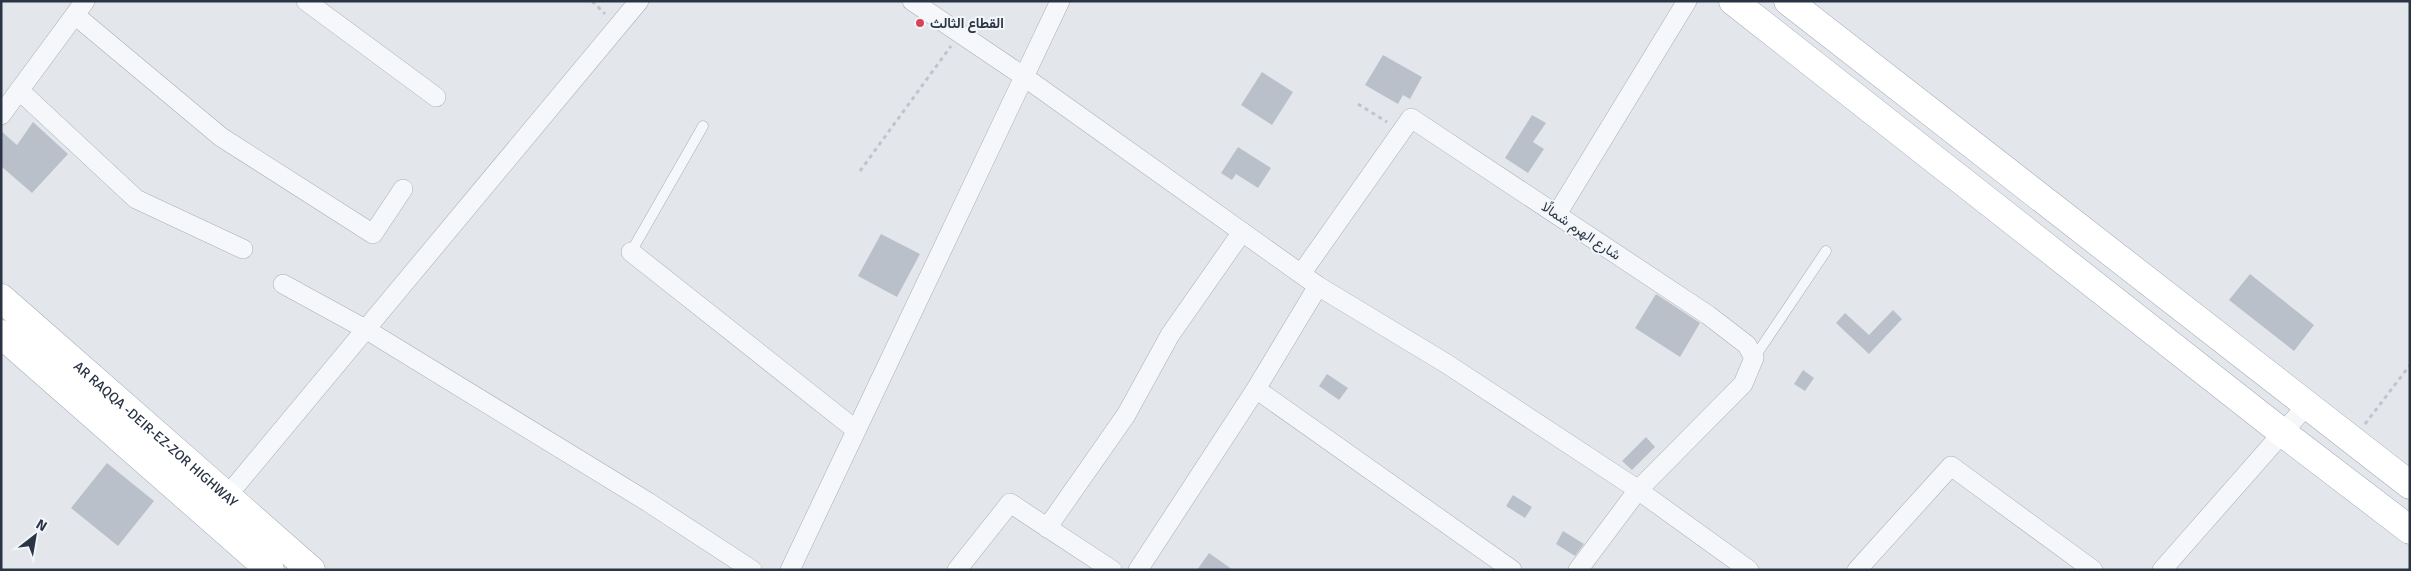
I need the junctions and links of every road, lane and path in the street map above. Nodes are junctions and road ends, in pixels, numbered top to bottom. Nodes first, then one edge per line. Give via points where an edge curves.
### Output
1 (306, 1) edge
2 (640, 1) edge
3 (912, 1) edge
4 (1060, 1) edge
5 (1687, 1) edge
6 (1733, 1) edge
7 (1788, 1) edge
8 (80, 8) edge
9 (960, 34) junction
10 (1023, 76) junction
11 (19, 90) junction
12 (436, 97) dead end
13 (1358, 104) dead end
14 (1, 114) edge
15 (703, 126) dead end
16 (1402, 131) junction
17 (860, 171) dead end
18 (403, 189) dead end
19 (1557, 214) junction
20 (1242, 232) junction
21 (243, 249) dead end
22 (1826, 251) dead end
23 (631, 252) joint
24 (1301, 274) junction
25 (283, 284) dead end
26 (1318, 286) junction
27 (1, 298) edge
28 (367, 330) junction
29 (1, 334) edge
30 (1754, 358) junction
31 (2410, 365) edge
32 (1256, 389) junction
33 (2307, 405) junction
34 (856, 430) junction
35 (2283, 433) junction
36 (2353, 441) junction
37 (2410, 485) edge
38 (1638, 490) junction
39 (227, 496) junction
40 (1047, 528) junction
41 (2410, 530) edge
42 (270, 570) edge
43 (311, 570) edge
44 (752, 570) edge
45 (790, 570) edge
46 (957, 570) edge
47 (1112, 570) edge
48 (1138, 570) edge
49 (1512, 570) edge
50 (1578, 570) edge
51 (1749, 570) edge
52 (1857, 570) edge
53 (2093, 570) edge
54 (2162, 570) edge

1 - 12 street
2 - 28 street
3 - 9 street
4 - 10 street
5 - 19 street
6 - 35 main road
7 - 33 main road
8 - 11 street
8 - 18 street via 221,137 373,234
9 - 10 street
9 - 17 path
10 - 20 street
10 - 34 street
11 - 14 street
11 - 21 street via 136,199
13 - 16 path
15 - 23 lane
16 - 19 street, شارع الهرم شمالًا via 1412,118
16 - 24 street, شارع الهرم شمالًا
19 - 30 street, شارع الهرم شمالًا via 1708,315 1748,345
20 - 24 street
20 - 40 street via 1170,335 1126,415
22 - 30 lane
23 - 34 street
24 - 26 street
25 - 28 street
26 - 32 street
26 - 38 street via 1447,364
27 - 39 main road, AR RAQQA -DEIR-EZ-ZOR HIGHWAY
28 - 39 street
28 - 44 street via 648,502
29 - 42 main road, AR RAQQA -DEIR-EZ-ZOR HIGHWAY
30 - 38 street via 1743,384
31 - 36 path
32 - 48 street
32 - 49 street
33 - 35 street
33 - 36 main road
34 - 45 street
35 - 41 main road
35 - 54 street
36 - 37 main road
38 - 50 street
38 - 51 street
39 - 43 main road, AR RAQQA -DEIR-EZ-ZOR HIGHWAY
40 - 46 street via 1010,503
40 - 47 street
52 - 53 street via 1951,466

